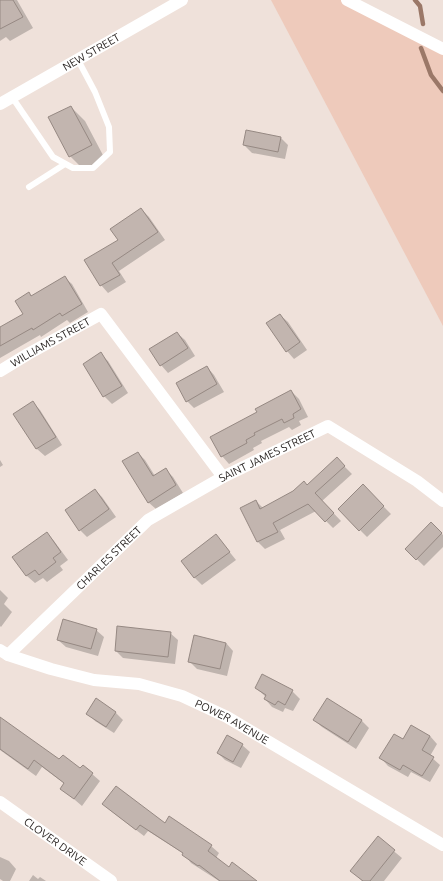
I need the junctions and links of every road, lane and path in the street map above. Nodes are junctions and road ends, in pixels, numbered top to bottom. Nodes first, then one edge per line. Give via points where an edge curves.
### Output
1 (182, 0) edge
2 (347, 0) edge
3 (443, 49) edge
4 (78, 60) junction
5 (12, 97) junction
6 (0, 104) edge
7 (65, 164) junction
8 (29, 187) dead end
9 (101, 314) joint
10 (0, 371) edge
11 (223, 477) junction
12 (443, 502) edge
13 (4, 652) edge
14 (0, 802) edge
15 (443, 845) edge
16 (111, 881) edge

1 - 4 street, NEW STREET
2 - 3 street
4 - 5 street, NEW STREET
4 - 7 lane via 110,126 110,152 93,168 73,168
5 - 6 street, NEW STREET
5 - 7 lane via 53,157
7 - 8 lane
9 - 10 street, WILLIAMS STREET
9 - 11 street, SAINT JAMES STREET
11 - 12 street, SAINT JAMES STREET via 328,426 417,481
11 - 13 street, CHARLES STREET via 148,520
13 - 15 street, POWER AVENUE via 51,669 94,680 139,684 182,696 227,717
14 - 16 street, CLOVER DRIVE

